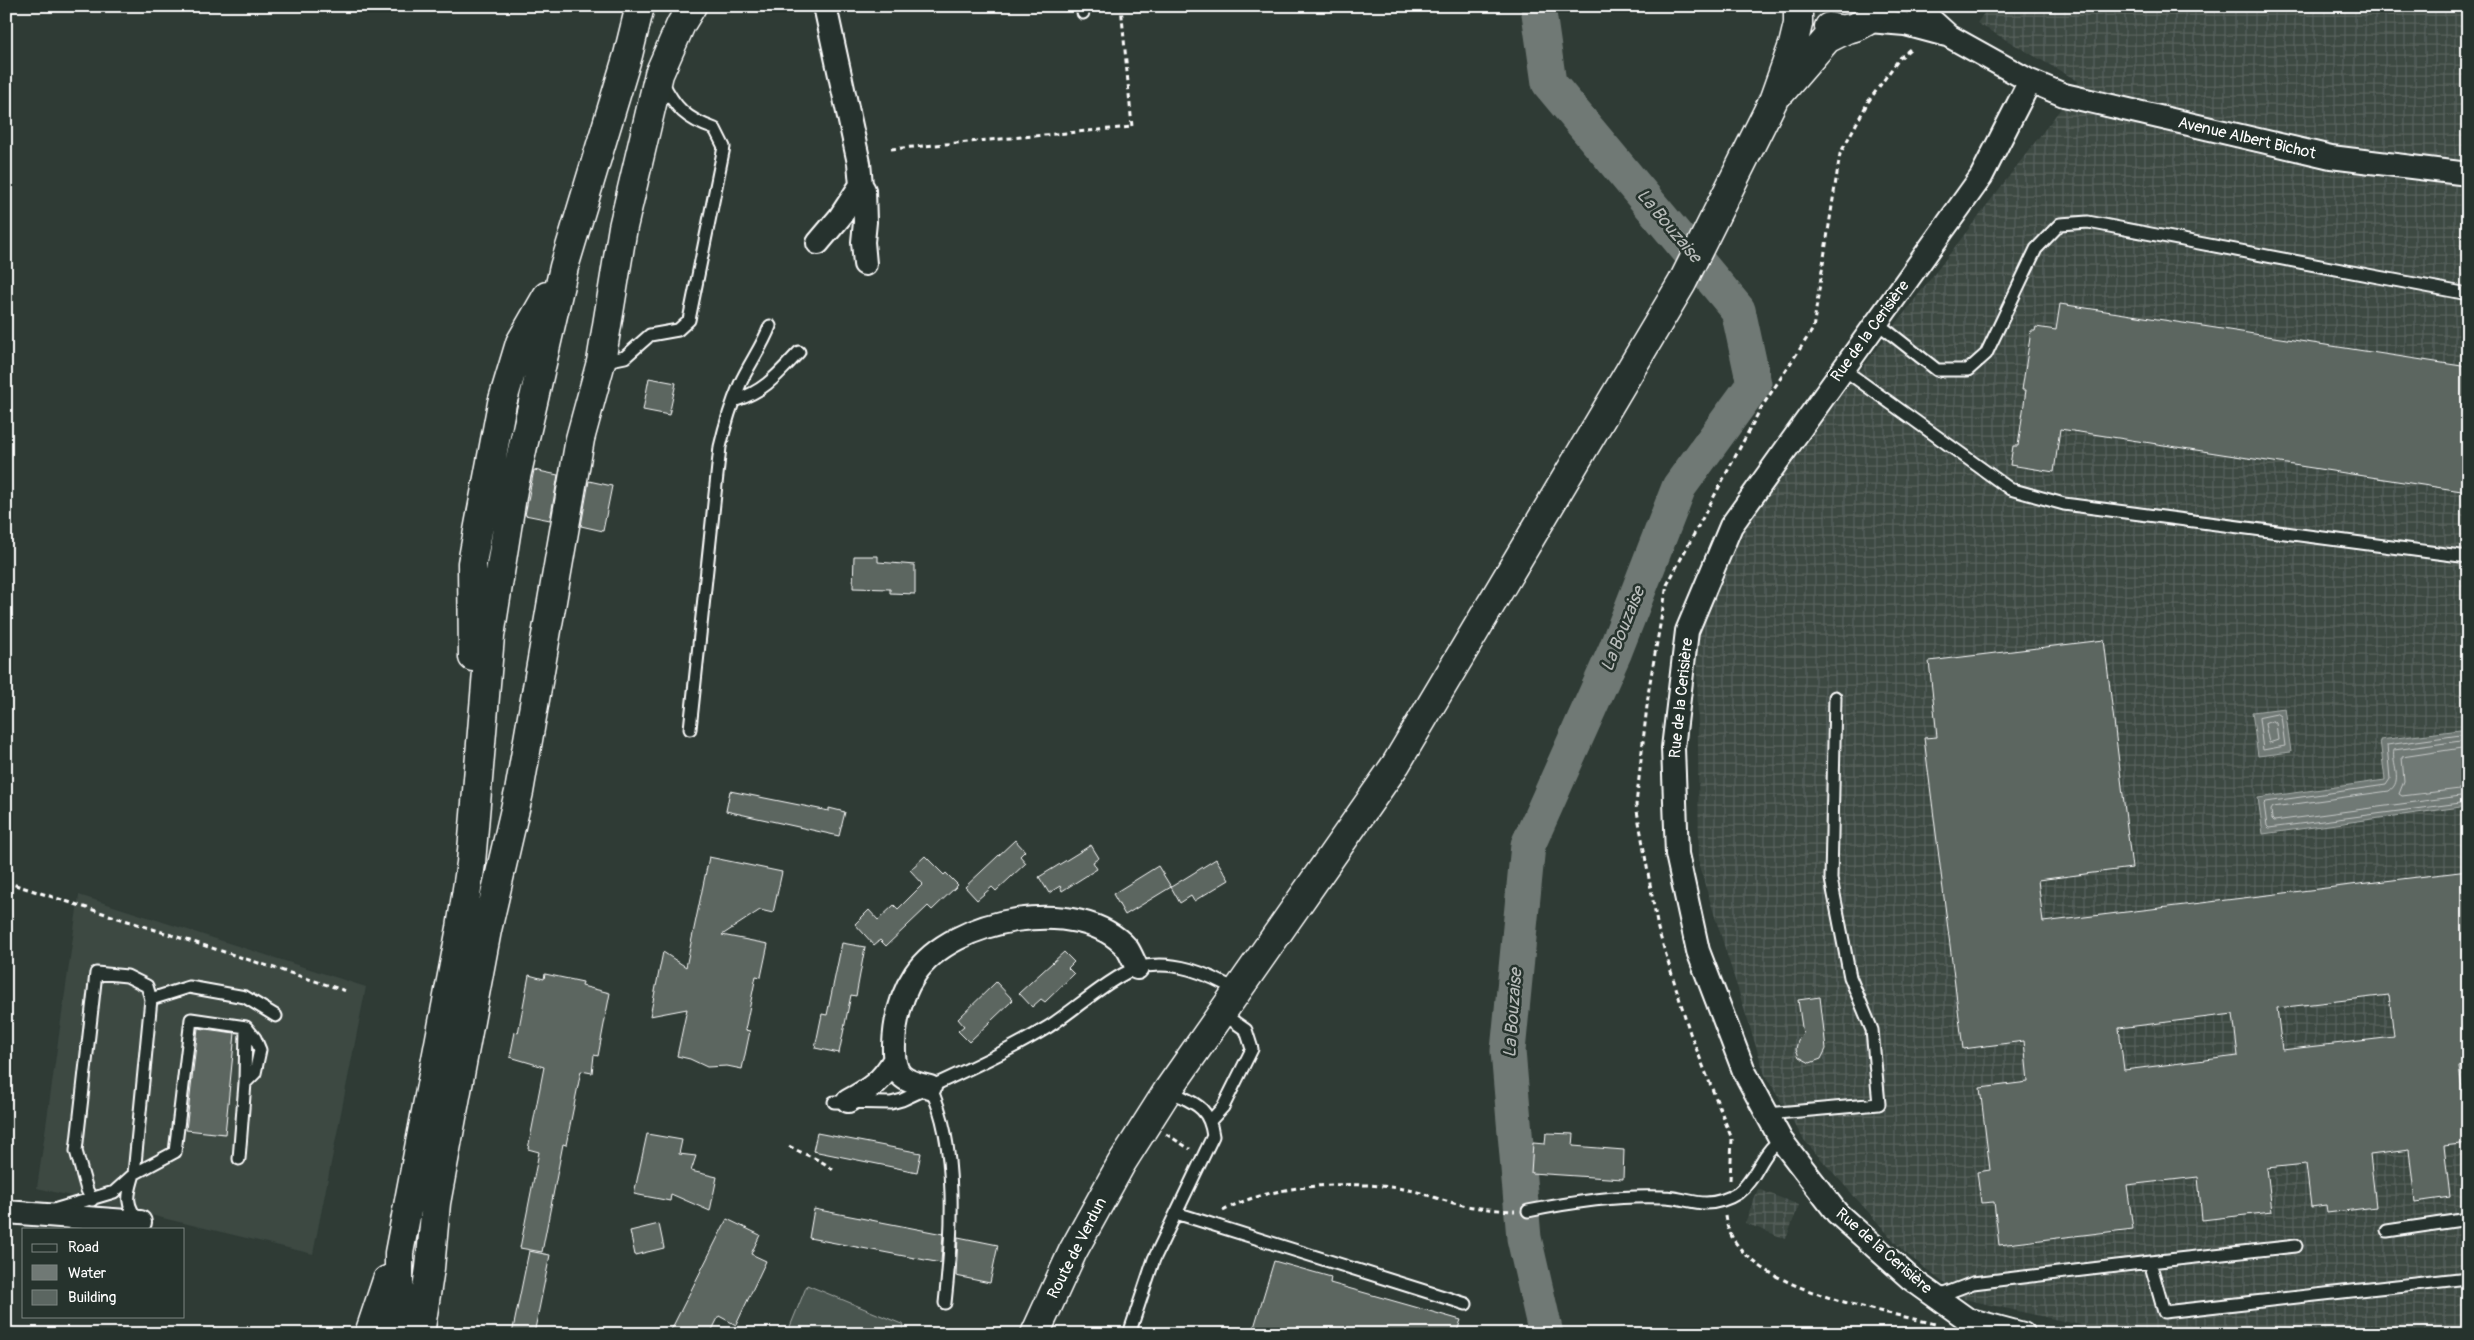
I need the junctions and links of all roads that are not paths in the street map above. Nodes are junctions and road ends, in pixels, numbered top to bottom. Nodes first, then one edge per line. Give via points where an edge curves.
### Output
1 (640, 6) edge
2 (692, 6) edge
3 (825, 6) edge
4 (1799, 6) edge
5 (1911, 15) edge
6 (1866, 19) edge
7 (658, 74) junction
8 (2030, 80) junction
9 (1773, 101) junction
10 (2468, 174) edge
11 (860, 185) junction
12 (818, 243) dead end
13 (865, 264) dead end
14 (2468, 294) edge
15 (1876, 322) junction
16 (770, 326) dead end
17 (799, 352) dead end
18 (601, 362) junction
19 (1843, 368) junction
20 (736, 400) junction
21 (2468, 557) edge
22 (1835, 697) dead end
23 (690, 729) dead end
24 (1137, 968) junction
25 (1238, 991) junction
26 (150, 999) junction
27 (1223, 1014) junction
28 (276, 1016) dead end
29 (894, 1060) junction
30 (930, 1087) junction
31 (1168, 1090) junction
32 (841, 1102) joint
33 (1767, 1114) junction
34 (1211, 1120) junction
35 (1780, 1140) junction
36 (239, 1160) dead end
37 (134, 1174) junction
38 (92, 1200) junction
39 (436, 1203) junction
40 (1528, 1211) road end
41 (6, 1212) edge
42 (1176, 1213) junction
43 (36, 1215) junction
44 (2468, 1219) edge
45 (140, 1222) joint
46 (2387, 1231) dead end
47 (2296, 1246) dead end
48 (398, 1253) junction
49 (2150, 1262) junction
50 (2468, 1278) edge
51 (1936, 1297) junction
52 (946, 1303) dead end
53 (1466, 1304) dead end
54 (369, 1334) edge
55 (392, 1334) edge
56 (397, 1334) edge
57 (420, 1334) edge
58 (1035, 1334) edge
59 (1129, 1334) edge
60 (2023, 1334) edge

1 - 48 main road via 564,267 513,490 490,636 471,863
2 - 7 main road
3 - 11 street via 859,163
4 - 6 main road via 1818,24 1832,29
4 - 9 main road via 1793,45
5 - 6 street
5 - 8 street
6 - 9 main road via 1827,39
7 - 18 main road via 623,226
7 - 18 lane via 678,110 715,129 720,137 724,147 719,181 689,320 678,330 650,335 625,357
8 - 10 street, Avenue Albert Bichot via 2064,95 2331,157
8 - 15 street, Rue de la Cerisière via 1981,177
9 - 25 main road, Route de Verdun via 1682,283 1396,764
11 - 12 street via 840,217
11 - 13 street via 864,190
14 - 15 lane via 2088,222 2060,224 2036,249 1986,354 1968,370 1937,370
15 - 19 street, Rue de la Cerisière
16 - 20 lane via 763,345 740,384
17 - 20 lane via 766,387
18 - 39 main road via 580,439 519,792 487,930
19 - 21 lane via 2010,489 2064,504
19 - 33 street, Rue de la Cerisière via 1731,526 1687,631 1673,748 1677,854 1698,951 1744,1071
20 - 23 lane via 728,413 720,447
22 - 33 lane via 1831,880 1850,977 1872,1030 1879,1104
24 - 25 lane via 1190,968
24 - 29 street via 1128,950 1117,939 1079,920 1052,917 1015,920 989,927 955,940 916,972 894,1023
24 - 30 lane via 1031,1037
25 - 27 main road, Route de Verdun
26 - 28 lane via 189,987 245,997
26 - 37 lane
26 - 38 lane via 147,986 127,976 96,973 76,1151
27 - 31 main road, Route de Verdun
27 - 34 lane via 1246,1030 1252,1049 1224,1106
29 - 30 street via 903,1078
29 - 32 street via 874,1086
30 - 32 lane via 891,1103
30 - 52 lane via 944,1124 951,1197
31 - 34 lane via 1200,1107
31 - 58 main road, Route de Verdun via 1073,1251
33 - 35 street, Rue de la Cerisière
34 - 42 lane via 1213,1136
35 - 40 lane via 1772,1145 1739,1192 1726,1199 1706,1203 1665,1197 1580,1201
35 - 51 street, Rue de la Cerisière via 1837,1212 1911,1279
36 - 37 lane via 245,1084 256,1073 260,1050 246,1028 192,1019 175,1152
37 - 38 lane via 114,1192
37 - 45 lane via 127,1199
38 - 43 lane
39 - 56 main road via 414,1265
39 - 57 main road
41 - 43 street
42 - 53 lane
42 - 59 lane via 1154,1259
43 - 45 street
44 - 46 lane
47 - 49 lane
48 - 54 main road
48 - 55 main road via 399,1286
49 - 50 lane via 2164,1312
49 - 51 lane via 1973,1283
51 - 60 street, Rue de la Cerisière via 1967,1319

